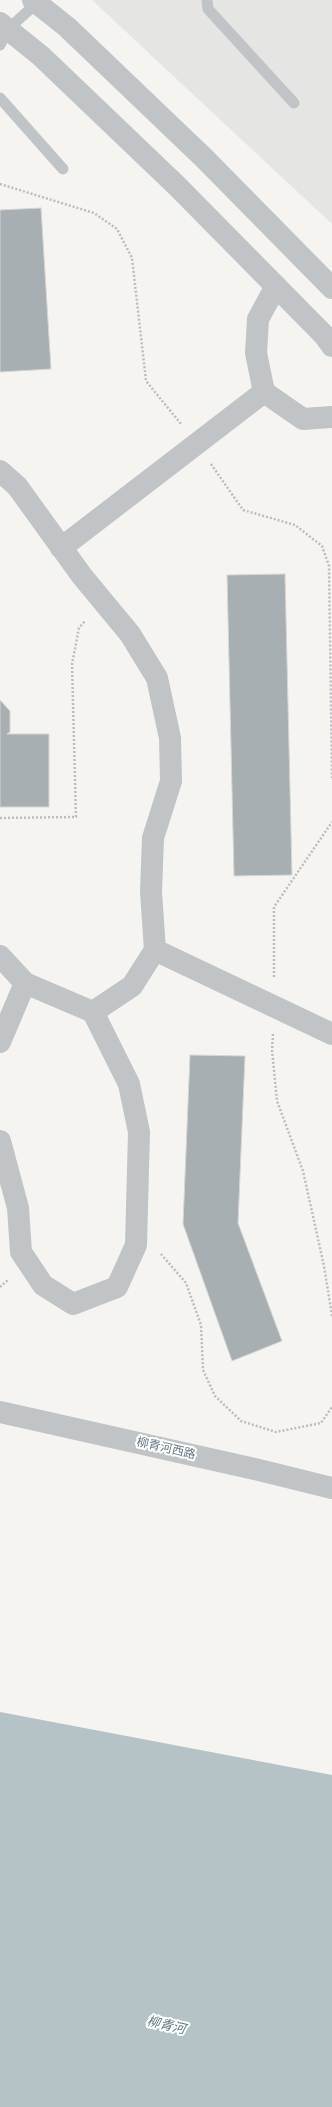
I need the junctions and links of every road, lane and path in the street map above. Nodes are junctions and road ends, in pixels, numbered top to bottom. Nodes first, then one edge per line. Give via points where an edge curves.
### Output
1 (207, 0) edge
2 (35, 2) edge
3 (3, 32) edge
4 (0, 98) edge
5 (294, 103) dead end
6 (63, 169) dead end
7 (276, 286) junction
8 (332, 288) edge
9 (332, 346) edge
10 (264, 392) junction
11 (332, 417) edge
12 (0, 471) edge
13 (61, 548) junction
14 (102, 600) junction
15 (0, 818) edge
16 (332, 822) edge
17 (155, 950) junction
18 (0, 956) edge
19 (25, 983) junction
20 (274, 1006) junction
21 (93, 1012) junction
22 (332, 1034) edge
23 (0, 1042) edge
24 (0, 1141) edge
25 (136, 1245) junction
26 (332, 1316) edge
27 (332, 1406) edge
28 (0, 1412) edge
29 (332, 1488) edge

1 - 5 lane via 208,9
2 - 3 lane
2 - 8 street via 67,27 204,158
3 - 7 street via 53,67
4 - 6 lane
7 - 9 street
7 - 10 street via 258,319 256,353
10 - 11 street via 303,419
10 - 13 street
12 - 13 street via 17,486
13 - 14 street
14 - 15 path via 79,628 72,664 76,817
14 - 17 street via 130,634 157,678 170,738 171,781 153,838 151,892
16 - 20 path via 274,907
17 - 20 street
17 - 21 street via 132,986
18 - 19 street
19 - 21 street
19 - 23 street
20 - 22 street
20 - 26 path via 272,1050 277,1101 303,1171
21 - 25 street via 130,1084 138,1132
24 - 25 street via 18,1208 21,1252 43,1285 73,1304 117,1287
25 - 27 path via 160,1252 186,1283 201,1325 203,1370 215,1396 241,1421 276,1432 321,1423
28 - 29 street, 柳青河西路

